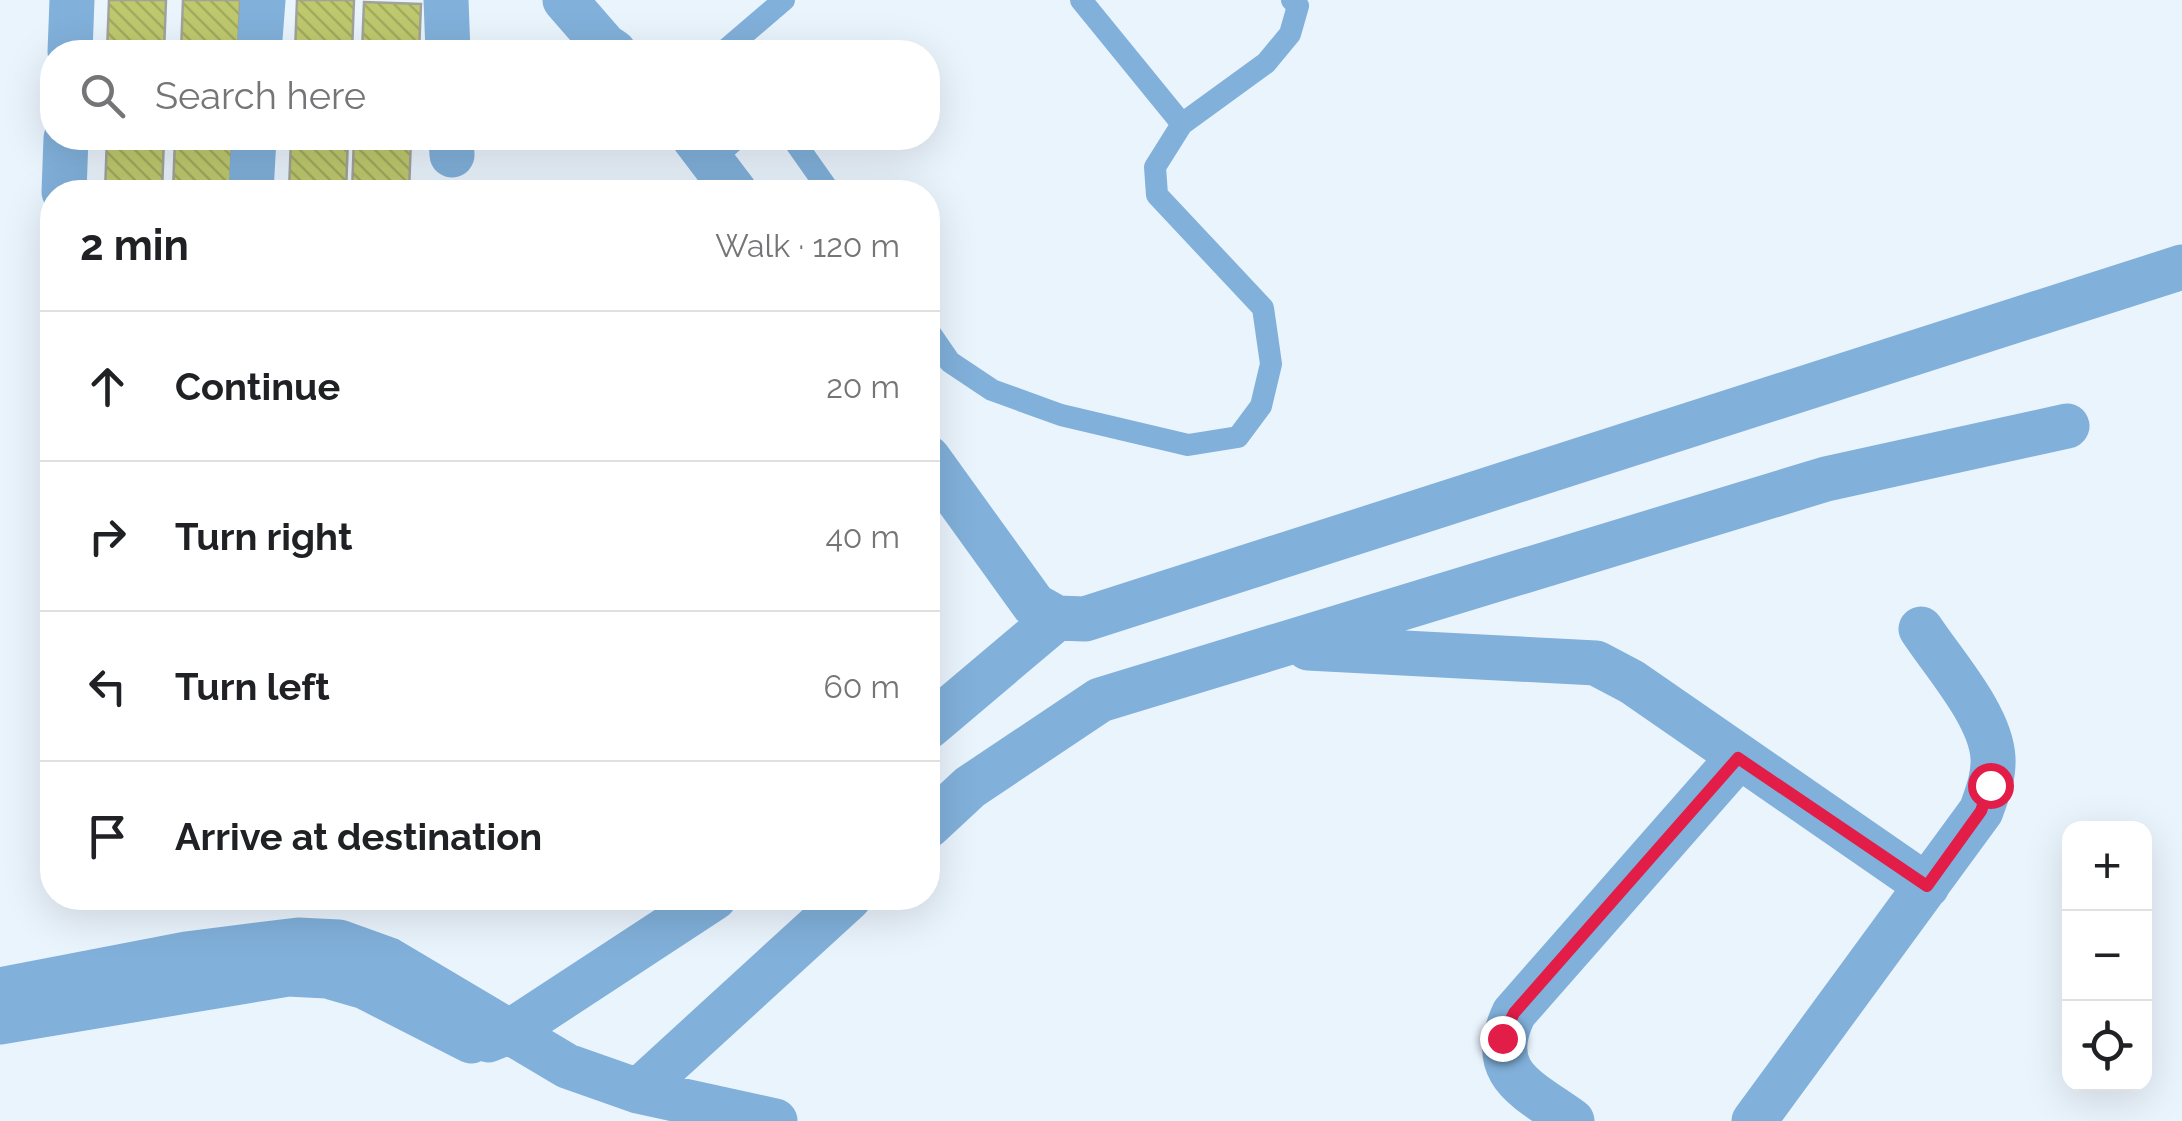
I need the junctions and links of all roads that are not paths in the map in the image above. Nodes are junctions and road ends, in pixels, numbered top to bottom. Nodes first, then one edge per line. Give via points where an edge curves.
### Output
1 (72, 0) edge
2 (262, 0) edge
3 (446, 0) edge
4 (565, 0) edge
5 (605, 0) edge
6 (784, 0) edge
7 (1081, 0) edge
8 (1292, 0) edge
9 (70, 40) edge
10 (260, 40) edge
11 (448, 40) edge
12 (600, 40) edge
13 (627, 40) edge
14 (738, 40) edge
15 (1182, 124) junction
16 (66, 150) edge
17 (253, 150) edge
18 (800, 150) edge
19 (64, 180) edge
20 (252, 180) edge
21 (822, 180) edge
22 (2182, 267) edge
23 (940, 347) edge
24 (2067, 426) dead end
25 (940, 475) edge
26 (1057, 618) junction
27 (1921, 629) dead end
28 (1276, 646) junction
29 (940, 717) edge
30 (1738, 758) junction
31 (940, 815) edge
32 (1927, 886) junction
33 (695, 910) edge
34 (838, 910) edge
35 (0, 990) edge
36 (0, 1022) edge
37 (494, 1038) junction
38 (638, 1106) edge
39 (774, 1121) edge
40 (1572, 1121) edge
41 (1754, 1121) edge

1 - 9 street
2 - 10 street
3 - 11 street
4 - 12 street
5 - 13 street
6 - 14 lane
7 - 15 lane
8 - 15 lane via 1298,6 1290,34 1266,64
15 - 23 lane via 1154,167 1158,195 1262,308 1272,364 1261,406 1238,437 1188,445 1061,415 992,390
16 - 19 street
17 - 20 street
18 - 21 lane
22 - 26 street via 1085,619
24 - 28 street via 1826,479
25 - 26 street via 1034,605
26 - 29 street
27 - 32 street via 1988,729 1993,758 1981,811
28 - 30 street via 1596,663
28 - 31 street via 1100,700 970,787
30 - 32 street
30 - 40 street via 1514,1013 1502,1038 1504,1060 1520,1084
32 - 41 street
33 - 37 street
34 - 38 street
35 - 37 street via 186,954 298,940 340,942 389,960
36 - 37 street via 288,974 365,986
37 - 38 street via 567,1066
38 - 39 street

